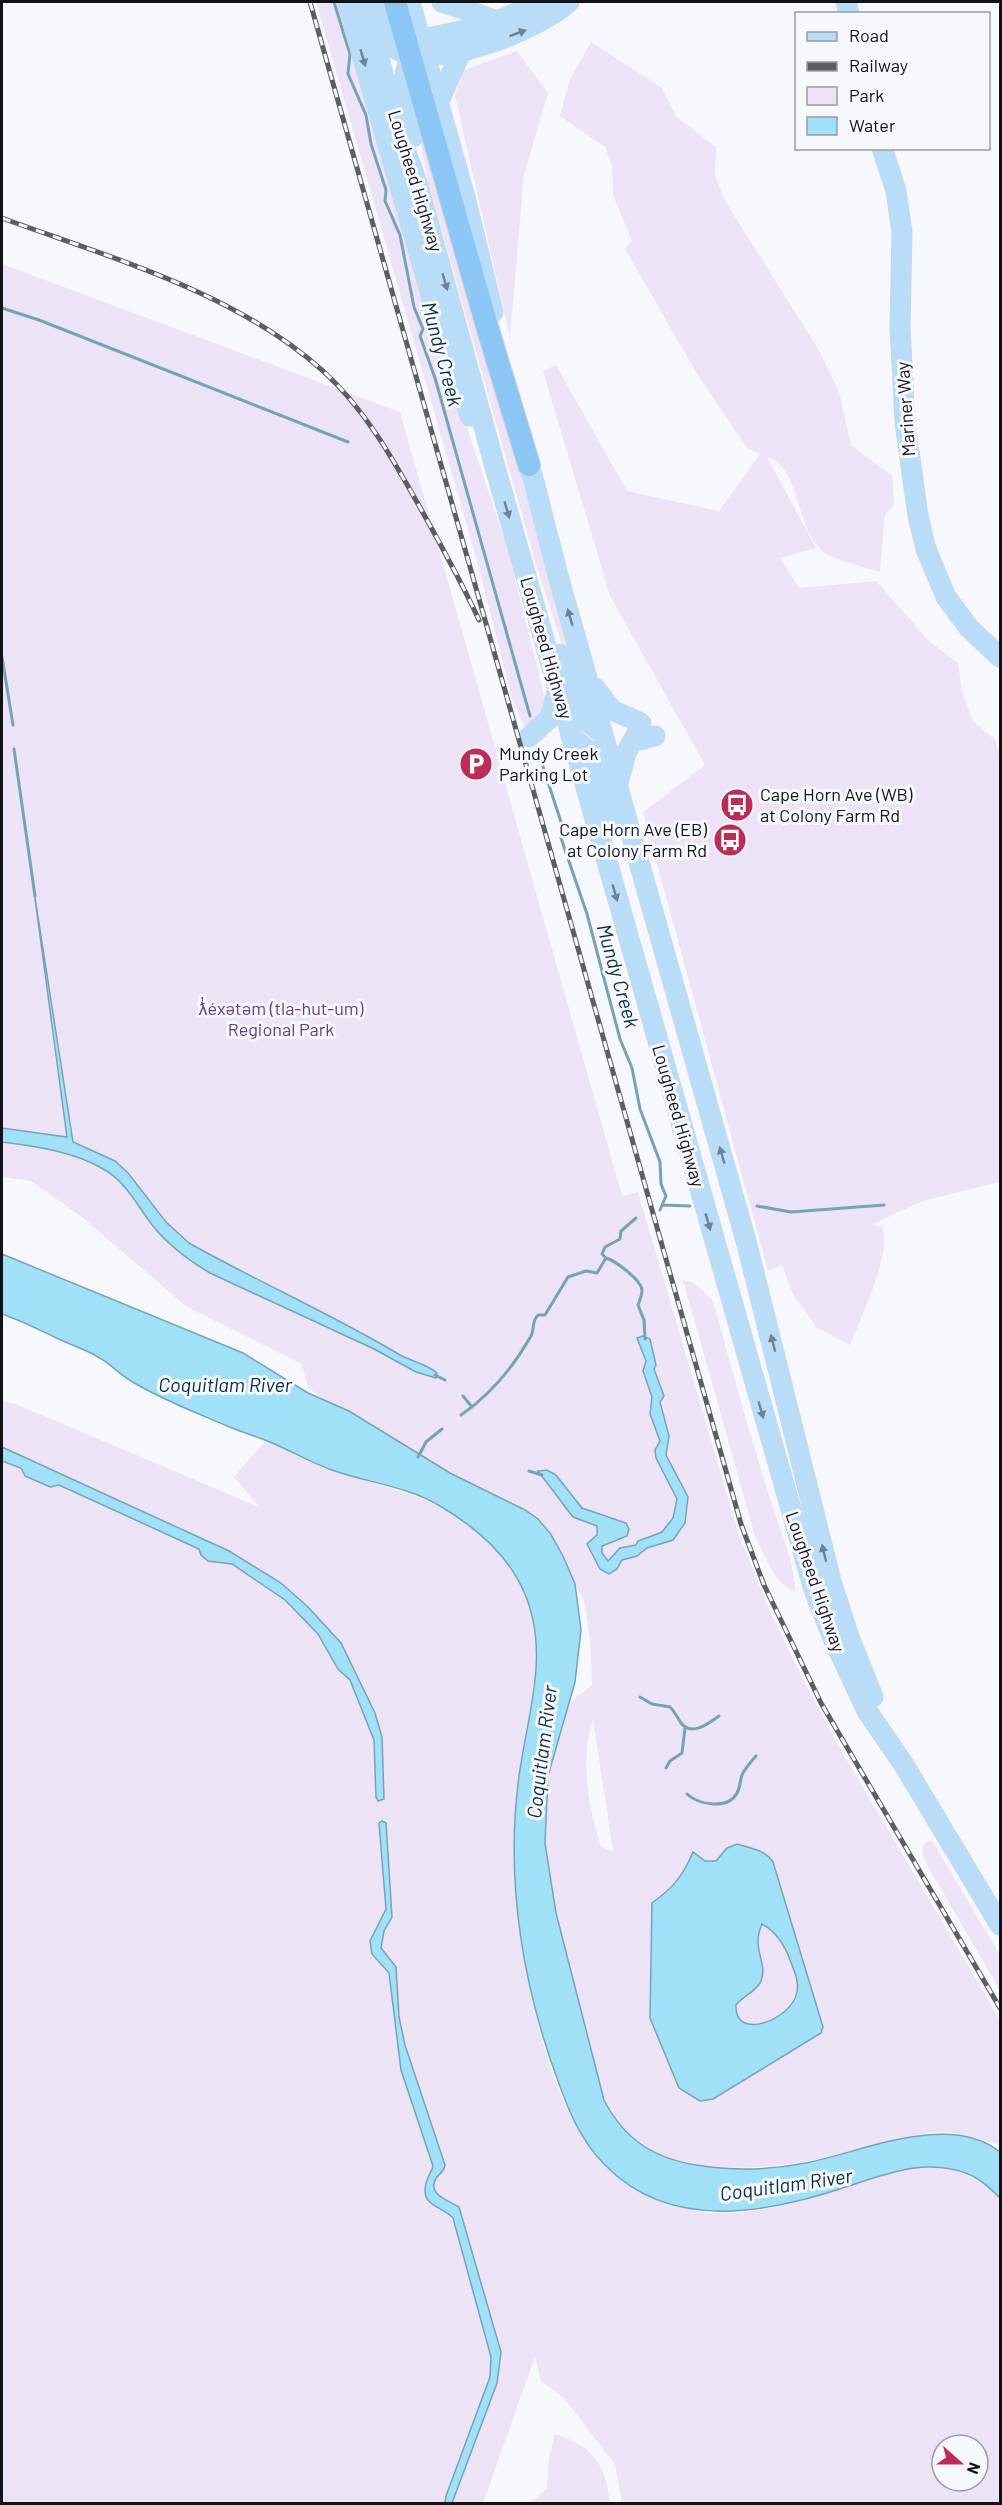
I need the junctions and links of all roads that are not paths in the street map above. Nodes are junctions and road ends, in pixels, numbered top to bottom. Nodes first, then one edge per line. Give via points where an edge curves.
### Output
1 (347, 2) edge
2 (363, 2) edge
3 (379, 2) edge
4 (396, 2) edge
5 (410, 2) edge
6 (441, 2) edge
7 (543, 2) edge
8 (569, 2) edge
9 (495, 20) junction
10 (416, 45) junction
11 (462, 50) junction
12 (439, 101) junction
13 (883, 150) edge
14 (418, 185) junction
15 (530, 465) junction
16 (495, 467) junction
17 (518, 549) junction
18 (998, 653) edge
19 (586, 673) junction
20 (558, 689) junction
21 (603, 734) junction
22 (571, 736) junction
23 (530, 737) dead end
24 (618, 785) junction
25 (669, 967) junction
26 (904, 1765) junction
27 (1000, 1925) edge

1 -> 16 main road via 436,312 472,421
2 - 14 main road, Lougheed Highway
3 - 10 main road via 398,51
4 - 10 highway
5 - 10 main road, Lougheed Highway
6 - 9 main road
7 - 9 main road
11 -> 8 main road via 538,24
9 - 10 main road
10 - 11 main road
10 - 12 main road, Lougheed Highway
10 - 14 main road via 403,84
10 - 15 highway via 486,323
11 - 12 main road
12 - 15 main road, Lougheed Highway
13 - 18 main road, Mariner Way via 896,191 902,232 900,327 905,423 918,516 944,593 966,624
14 -> 16 main road, Lougheed Highway
19 -> 15 main road, Lougheed Highway
16 -> 17 main road, Lougheed Highway
17 - 20 main road, Lougheed Highway
17 - 21 main road via 535,583 583,717
19 - 21 main road, Lougheed Highway
19 - 24 main road via 610,709 640,727 622,763
20 - 22 main road, Lougheed Highway
20 - 23 main road via 550,718
21 - 24 main road, Lougheed Highway
22 - 25 main road via 590,752
22 -> 26 main road, Lougheed Highway via 814,1590 867,1711
24 - 25 main road, Lougheed Highway
26 -> 25 main road, Lougheed Highway via 837,1600 753,1269
26 - 27 main road, Lougheed Highway

